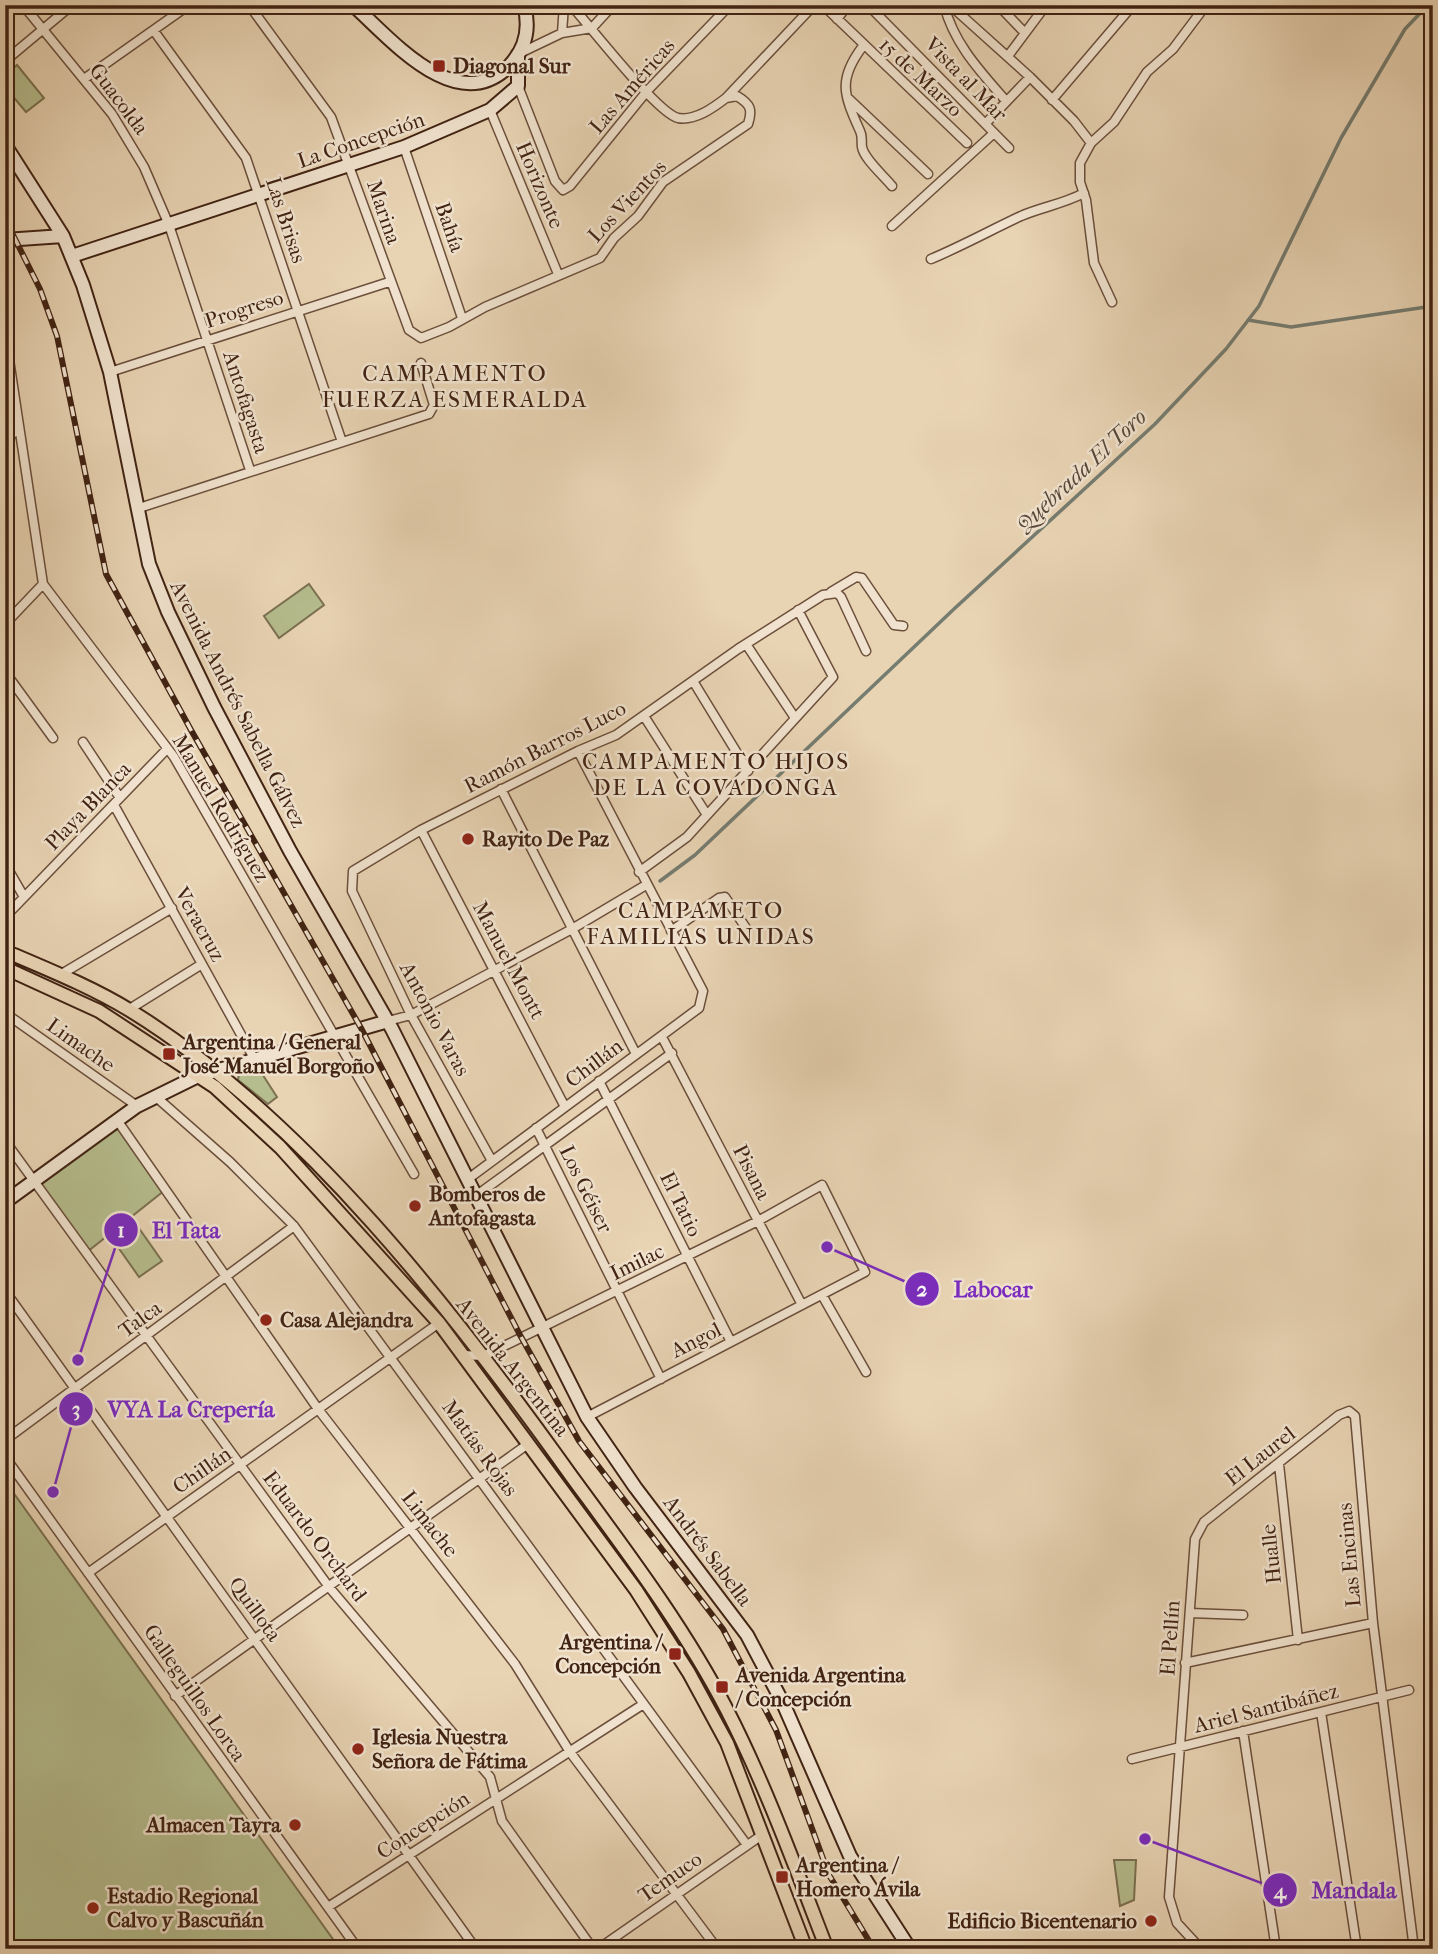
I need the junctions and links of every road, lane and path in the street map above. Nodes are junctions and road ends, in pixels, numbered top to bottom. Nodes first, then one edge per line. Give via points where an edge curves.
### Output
1 (23, 5) edge
2 (72, 5) edge
3 (189, 5) edge
4 (249, 5) edge
5 (353, 5) edge
6 (524, 5) edge
7 (564, 5) edge
8 (571, 5) edge
9 (612, 5) edge
10 (730, 5) edge
11 (814, 5) edge
12 (823, 5) edge
13 (848, 5) edge
14 (868, 5) edge
15 (944, 5) edge
16 (950, 5) edge
17 (998, 5) edge
18 (1046, 5) edge
19 (1133, 5) edge
20 (1206, 5) edge
21 (836, 19) junction
22 (592, 27) junction
23 (43, 30) junction
24 (154, 31) junction
25 (562, 33) junction
26 (1025, 33) junction
27 (863, 46) junction
28 (518, 54) junction
29 (1008, 56) junction
30 (5, 61) edge
31 (1030, 77) junction
32 (83, 79) junction
33 (518, 86) junction
34 (647, 91) junction
35 (726, 98) junction
36 (848, 99) junction
37 (1052, 100) junction
38 (1006, 101) junction
39 (490, 110) junction
40 (986, 122) junction
41 (994, 133) junction
42 (1091, 143) junction
43 (967, 144) dead end
44 (5, 145) edge
45 (404, 147) junction
46 (1009, 148) dead end
47 (349, 166) junction
48 (928, 174) dead end
49 (892, 186) dead end
50 (563, 190) joint
51 (1084, 193) junction
52 (259, 196) junction
53 (169, 225) junction
54 (892, 226) dead end
55 (63, 236) junction
56 (5, 240) edge
57 (72, 256) junction
58 (931, 260) dead end
59 (558, 274) junction
60 (389, 282) junction
61 (1112, 302) dead end
62 (297, 310) junction
63 (462, 318) junction
64 (409, 330) joint
65 (5, 333) edge
66 (207, 339) junction
67 (421, 363) dead end
68 (110, 372) junction
69 (19, 427) junction
70 (5, 442) edge
71 (342, 442) junction
72 (250, 470) junction
73 (136, 509) junction
74 (43, 583) junction
75 (828, 593) junction
76 (798, 610) junction
77 (5, 624) edge
78 (903, 626) dead end
79 (746, 644) junction
80 (866, 651) dead end
81 (5, 673) edge
82 (692, 681) junction
83 (644, 716) junction
84 (795, 718) junction
85 (53, 738) dead end
86 (83, 742) dead end
87 (166, 750) junction
88 (578, 751) junction
89 (748, 771) junction
90 (502, 789) junction
91 (117, 801) junction
92 (707, 816) junction
93 (421, 830) junction
94 (6, 866) edge
95 (639, 872) junction
96 (646, 885) junction
97 (352, 891) joint
98 (24, 897) junction
99 (172, 908) junction
100 (5, 917) edge
101 (746, 928) dead end
102 (572, 929) junction
103 (671, 931) junction
104 (5, 951) edge
105 (202, 964) junction
106 (5, 968) edge
107 (494, 970) junction
108 (60, 975) junction
109 (128, 1010) junction
110 (5, 1013) edge
111 (411, 1015) junction
112 (388, 1021) junction
113 (334, 1037) junction
114 (662, 1037) junction
115 (672, 1053) junction
116 (636, 1054) junction
117 (255, 1060) junction
118 (215, 1071) junction
119 (198, 1076) junction
120 (599, 1081) junction
121 (155, 1097) junction
122 (610, 1100) junction
123 (137, 1106) junction
124 (565, 1107) junction
125 (117, 1121) junction
126 (536, 1128) junction
127 (5, 1141) edge
128 (546, 1147) junction
129 (492, 1161) junction
130 (414, 1174) dead end
131 (468, 1179) junction
132 (35, 1180) junction
133 (477, 1195) junction
134 (5, 1202) edge
135 (758, 1221) junction
136 (294, 1226) junction
137 (687, 1256) junction
138 (865, 1272) joint
139 (226, 1277) junction
140 (5, 1291) edge
141 (617, 1292) junction
142 (822, 1295) junction
143 (802, 1305) junction
144 (439, 1323) junction
145 (542, 1326) junction
146 (148, 1334) junction
147 (731, 1342) junction
148 (463, 1355) junction
149 (392, 1356) junction
150 (483, 1356) junction
151 (866, 1373) dead end
152 (661, 1379) junction
153 (76, 1388) junction
154 (318, 1409) junction
155 (1349, 1411) joint
156 (587, 1417) junction
157 (5, 1440) edge
158 (528, 1444) junction
159 (5, 1457) edge
160 (1279, 1464) junction
161 (240, 1465) junction
162 (481, 1478) junction
163 (167, 1517) junction
164 (412, 1528) junction
165 (1197, 1533) joint
166 (88, 1573) junction
167 (329, 1587) junction
168 (1190, 1613) junction
169 (1243, 1615) dead end
170 (1373, 1623) junction
171 (255, 1639) junction
172 (1298, 1640) junction
173 (1185, 1663) junction
174 (1409, 1690) dead end
175 (176, 1696) junction
176 (1382, 1698) junction
177 (642, 1705) junction
178 (1321, 1712) junction
179 (1243, 1731) junction
180 (1179, 1747) junction
181 (569, 1752) junction
182 (1132, 1759) dead end
183 (498, 1798) junction
184 (762, 1835) junction
185 (747, 1845) junction
186 (410, 1854) junction
187 (675, 1895) junction
188 (328, 1907) junction
189 (716, 1947) edge
190 (358, 1949) edge
191 (477, 1949) edge
192 (596, 1949) edge
193 (806, 1949) edge
194 (827, 1949) edge
195 (910, 1949) edge
196 (1201, 1949) edge
197 (1276, 1949) edge
198 (1357, 1949) edge
199 (1414, 1949) edge

1 - 23 street, Guacolda
2 - 23 street
3 - 24 street
4 - 47 street, Marina via 326,108
5 - 28 main road via 426,69 451,81 475,82 497,75
6 - 28 main road via 526,32
7 - 25 street
8 - 22 street
9 - 22 street
10 - 34 street, Las Américas
11 - 35 street
12 - 21 street, 15 de Marzo
13 - 21 street
14 - 40 street, Vista al Mar
15 - 38 street via 967,55
16 - 29 street
17 - 26 street
18 - 26 street
19 - 37 street
20 - 42 street via 1173,49 1147,72 1114,122
21 - 27 street, 15 de Marzo
22 - 25 street
22 - 34 street
23 - 30 street
23 - 32 street, Guacolda
24 - 32 street
24 - 52 street, Las Brisas via 246,158
25 - 28 street
26 - 29 street
27 - 36 street via 846,72
27 - 43 street, 15 de Marzo
28 - 33 main road
29 - 31 street
31 - 37 street
31 - 38 street
32 - 53 street, Guacolda via 131,142
33 - 39 main road, La Concepción
33 - 50 street, Horizonte via 555,181
34 - 35 street via 656,105 686,118 710,110
34 - 50 street, Las Américas
35 - 59 street, Los Vientos via 737,96 748,103 752,112 748,124 663,182 600,258
36 - 48 street
36 - 49 street via 863,151
37 - 42 street
38 - 40 street
39 - 45 main road, La Concepción
39 - 59 street, Horizonte
40 - 41 street, Vista al Mar
41 - 46 street, Vista al Mar
41 - 54 street
42 - 51 street via 1079,169
44 - 55 main road, Avenida Andrés Sabella Gálvez
45 - 47 main road, La Concepción
45 - 63 street, Bahía
47 - 52 main road, La Concepción
47 - 60 street, Marina
51 - 58 street via 1022,216
51 - 61 street via 1094,263
52 - 53 main road, La Concepción
52 - 62 street, Las Brisas
53 - 57 main road, La Concepción
53 - 66 street, Antofagasta
55 - 56 main road
55 - 57 main road, Avenida Andrés Sabella Gálvez
57 - 68 main road, Avenida Andrés Sabella Gálvez
59 - 63 street, Los Vientos
60 - 62 street, Progreso
60 - 64 street, Marina
62 - 66 street, Progreso
62 - 71 street, Las Brisas
63 - 64 street, Los Vientos via 429,337 421,338
65 - 69 street, Manuel Rodríguez
66 - 68 street, Progreso
66 - 72 street, Antofagasta
67 - 71 street via 434,405 429,414
68 - 73 main road, Avenida Andrés Sabella Gálvez
69 - 70 street
69 - 74 street, Manuel Rodríguez
71 - 72 street
72 - 73 street
73 - 112 main road, Avenida Andrés Sabella Gálvez via 158,587 214,707
74 - 77 street
74 - 87 street, Manuel Rodríguez
75 - 76 street, Ramón Barros Luco
75 - 78 street, Ramón Barros Luco via 862,578 894,625
75 - 80 street via 841,597
76 - 79 street, Ramón Barros Luco
76 - 84 street via 833,677
79 - 82 street, Ramón Barros Luco
79 - 84 street
81 - 85 street
82 - 83 street, Ramón Barros Luco
82 - 89 street
83 - 88 street, Ramón Barros Luco
83 - 92 street
84 - 89 street
86 - 91 street, Veracruz
87 - 91 street, Playa Blanca
87 - 113 street, Manuel Rodríguez
88 - 90 street, Ramón Barros Luco
88 - 95 street
89 - 92 street
90 - 93 street, Ramón Barros Luco
90 - 102 street
91 - 98 street, Playa Blanca
91 - 99 street, Veracruz
92 - 95 street
93 - 97 street, Ramón Barros Luco via 358,865 353,871
93 - 107 street, Manuel Montt
94 - 98 street
95 - 96 street
96 - 102 street
96 - 103 street
97 - 111 street, Antonio Varas
98 - 100 street, Playa Blanca
99 - 105 street, Veracruz
99 - 108 street
101 - 103 street via 725,897
102 - 107 street
102 - 116 street
103 - 114 street, Chillán via 704,999
104 - 108 main road, Avenida Argentina
105 - 109 street
105 - 117 street, Veracruz
106 - 119 main road, Avenida Argentina via 99,1011
107 - 111 street
107 - 124 street, Manuel Montt
108 - 109 main road, Avenida Argentina
109 - 118 main road, Avenida Argentina
110 - 123 street, Limache
111 - 112 street
111 - 129 street, Antonio Varas
112 - 113 main road
112 - 131 main road, Avenida Andrés Sabella Gálvez
113 - 117 main road
113 - 130 street, Manuel Rodríguez
114 - 115 street, Pisana
114 - 116 street, Chillán
115 - 122 street
115 - 135 street, Pisana
116 - 120 street, Chillán
117 - 118 main road
118 - 119 main road
118 - 150 main road, Avenida Argentina via 348,1198
119 - 121 main road
119 - 144 main road, Avenida Argentina via 280,1147
120 - 122 street, El Tatio
120 - 124 street, Chillán
121 - 123 main road
121 - 136 street, Matías Rojas
122 - 128 street
122 - 137 street, El Tatio
123 - 125 main road
124 - 126 street, Chillán
125 - 132 main road
125 - 139 street, Limache
126 - 128 street, Los Géiser
126 - 129 street, Chillán
127 - 132 street, Eduardo Orchard
128 - 133 street
128 - 141 street, Los Géiser
129 - 131 street, Chillán
131 - 133 main road, Andrés Sabella
132 - 134 main road
132 - 146 street, Eduardo Orchard
133 - 145 main road, Andrés Sabella
135 - 137 street, Imilac
135 - 138 street, Imilac via 822,1185
135 - 143 street, Pisana
136 - 139 street, Talca
136 - 149 street, Matías Rojas
137 - 141 street, Imilac
137 - 147 street, El Tatio
138 - 142 street, Angol
139 - 146 street, Talca
139 - 154 street, Limache
140 - 153 street, Quillota
141 - 145 street, Imilac
141 - 152 street, Los Géiser
142 - 143 street, Angol
142 - 151 street
143 - 147 street, Angol
144 - 148 main road, Avenida Argentina
144 - 149 street, Chillán
145 - 150 street, Imilac
145 - 156 main road, Andrés Sabella
146 - 153 street, Talca
146 - 161 street, Eduardo Orchard
147 - 152 street, Angol
148 - 150 street, Imilac
148 - 158 main road, Avenida Argentina
149 - 154 street, Chillán
149 - 162 street, Matías Rojas
150 - 194 main road, Avenida Argentina via 656,1593 704,1669 744,1744
152 - 156 street, Angol
153 - 157 street, Talca
153 - 163 street, Quillota
154 - 161 street, Chillán
154 - 164 street, Limache
155 - 160 street, El Laurel
155 - 170 street, Las Encinas via 1355,1416
156 - 195 main road, Andrés Sabella via 747,1635 783,1703 850,1856
158 - 162 street
158 - 184 main road, Avenida Argentina via 636,1590 681,1661 727,1743
159 - 166 street, Galleguillos Lorca
160 - 165 street, El Laurel via 1204,1522
160 - 172 street, Hualle
161 - 163 street, Chillán
161 - 167 street, Eduardo Orchard
162 - 164 street
162 - 177 street, Matías Rojas
163 - 166 street, Chillán
163 - 171 street, Quillota
164 - 167 street
164 - 181 street, Limache via 516,1664
165 - 168 street, El Pellín
166 - 175 street, Galleguillos Lorca
167 - 171 street
167 - 183 street, Eduardo Orchard via 474,1757 490,1777
168 - 169 street
168 - 173 street, El Pellín
170 - 172 street
170 - 176 street, Las Encinas
171 - 175 street
171 - 186 street, Quillota
172 - 173 street
173 - 180 street, El Pellín
174 - 176 street, Ariel Santibáñez
175 - 188 street, Galleguillos Lorca
176 - 178 street, Ariel Santibáñez
176 - 199 street, Las Encinas
177 - 181 street, Concepción
177 - 185 street, Matías Rojas
178 - 179 street, Ariel Santibáñez
178 - 198 street
179 - 180 street, Ariel Santibáñez
179 - 197 street
180 - 182 street, Ariel Santibáñez
180 - 196 street, El Pellín via 1170,1903 1177,1923
181 - 183 street, Concepción
181 - 187 street, Limache
183 - 186 street, Concepción
183 - 192 street, Eduardo Orchard via 502,1821
184 - 185 street, Temuco
184 - 193 main road, Avenida Argentina
185 - 187 street, Temuco
186 - 188 street, Concepción
186 - 191 street, Quillota
187 - 189 street, Limache
187 - 192 street, Temuco
188 - 190 street, Galleguillos Lorca

